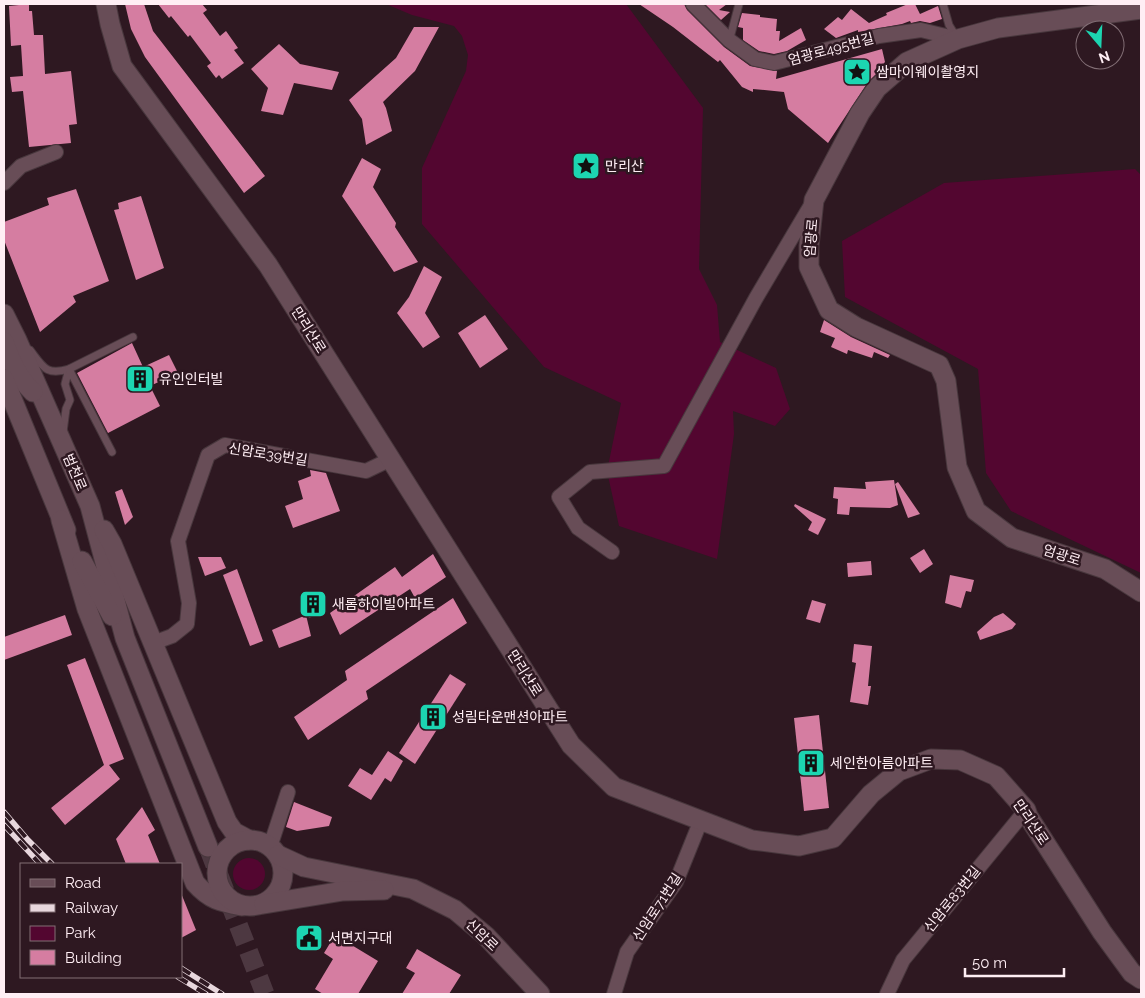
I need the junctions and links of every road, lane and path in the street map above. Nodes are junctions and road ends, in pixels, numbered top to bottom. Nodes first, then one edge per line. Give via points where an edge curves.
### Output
1 (693, 4) edge
2 (739, 4) edge
3 (943, 4) edge
4 (110, 7) edge
5 (1141, 9) edge
6 (726, 37) junction
7 (958, 40) junction
8 (56, 152) dead end
9 (4, 183) edge
10 (814, 200) junction
11 (4, 314) edge
12 (133, 337) dead end
13 (11, 341) edge
14 (69, 369) junction
15 (4, 379) edge
16 (61, 439) junction
17 (112, 452) dead end
18 (391, 460) junction
19 (90, 506) junction
20 (62, 520) junction
21 (612, 552) dead end
22 (1141, 592) edge
23 (124, 638) junction
24 (153, 643) junction
25 (288, 792) dead end
26 (1026, 810) junction
27 (701, 820) junction
28 (249, 840) junction
29 (208, 846) tunnel mouth
30 (274, 851) junction
31 (413, 890) junction
32 (264, 904) junction
33 (242, 906) junction
34 (1141, 979) edge
35 (540, 994) edge
36 (614, 994) edge
37 (887, 994) edge

1 - 6 street, 엄광로495번길
2 - 6 lane via 731,34
3 - 7 lane
4 - 18 main road, 만리산로 via 122,66 268,265
5 - 7 main road, 엄광로 via 998,28
6 - 7 street, 엄광로495번길 via 755,59 774,63 879,36 921,30
7 - 10 main road, 엄광로 via 908,62 877,88 860,113
8 - 9 street via 21,166
10 - 21 street via 664,466 590,472 559,498 578,528
10 - 22 main road, 엄광로 via 808,267 829,310 939,365 946,381 957,467 976,511 1012,538 1105,569
11 - 13 main road
12 - 14 lane
13 - 14 lane via 31,352 46,370 58,372
13 - 16 main road, 범천로 via 14,367 24,384 45,403
14 - 16 lane via 65,384 70,400
14 - 17 lane
15 - 20 main road, 범천로
16 - 19 main road, 범천로
18 - 24 street, 신암로39번길 via 366,471 225,445 208,455 178,541 189,603 187,624 172,636
18 - 27 main road, 만리산로 via 571,745 614,787
19 - 23 main road, 범천로
19 - 24 main road via 112,544
20 - 23 main road, 범천로
20 - 33 main road via 87,609 195,883 220,902
23 - 29 main road, 범천로
24 - 28 main road via 227,822 234,832
25 - 30 street
26 - 27 main road, 만리산로 via 996,776 960,760 931,759 898,770 871,794 833,838 799,846 780,844 752,840
26 - 34 main road, 만리산로 via 1102,932 1132,973
26 - 37 street, 신암로83번길 via 903,960
27 - 36 street, 신암로71번길 via 676,882 627,952
28 - 30 main road via 260,842
28 - 33 main road via 229,848 218,865 219,886 232,902
30 - 31 main road via 304,867
30 - 32 main road via 282,866 283,877 280,888
31 - 32 main road via 343,891
31 - 35 main road, 신암로 via 455,910 486,936
32 - 33 main road

